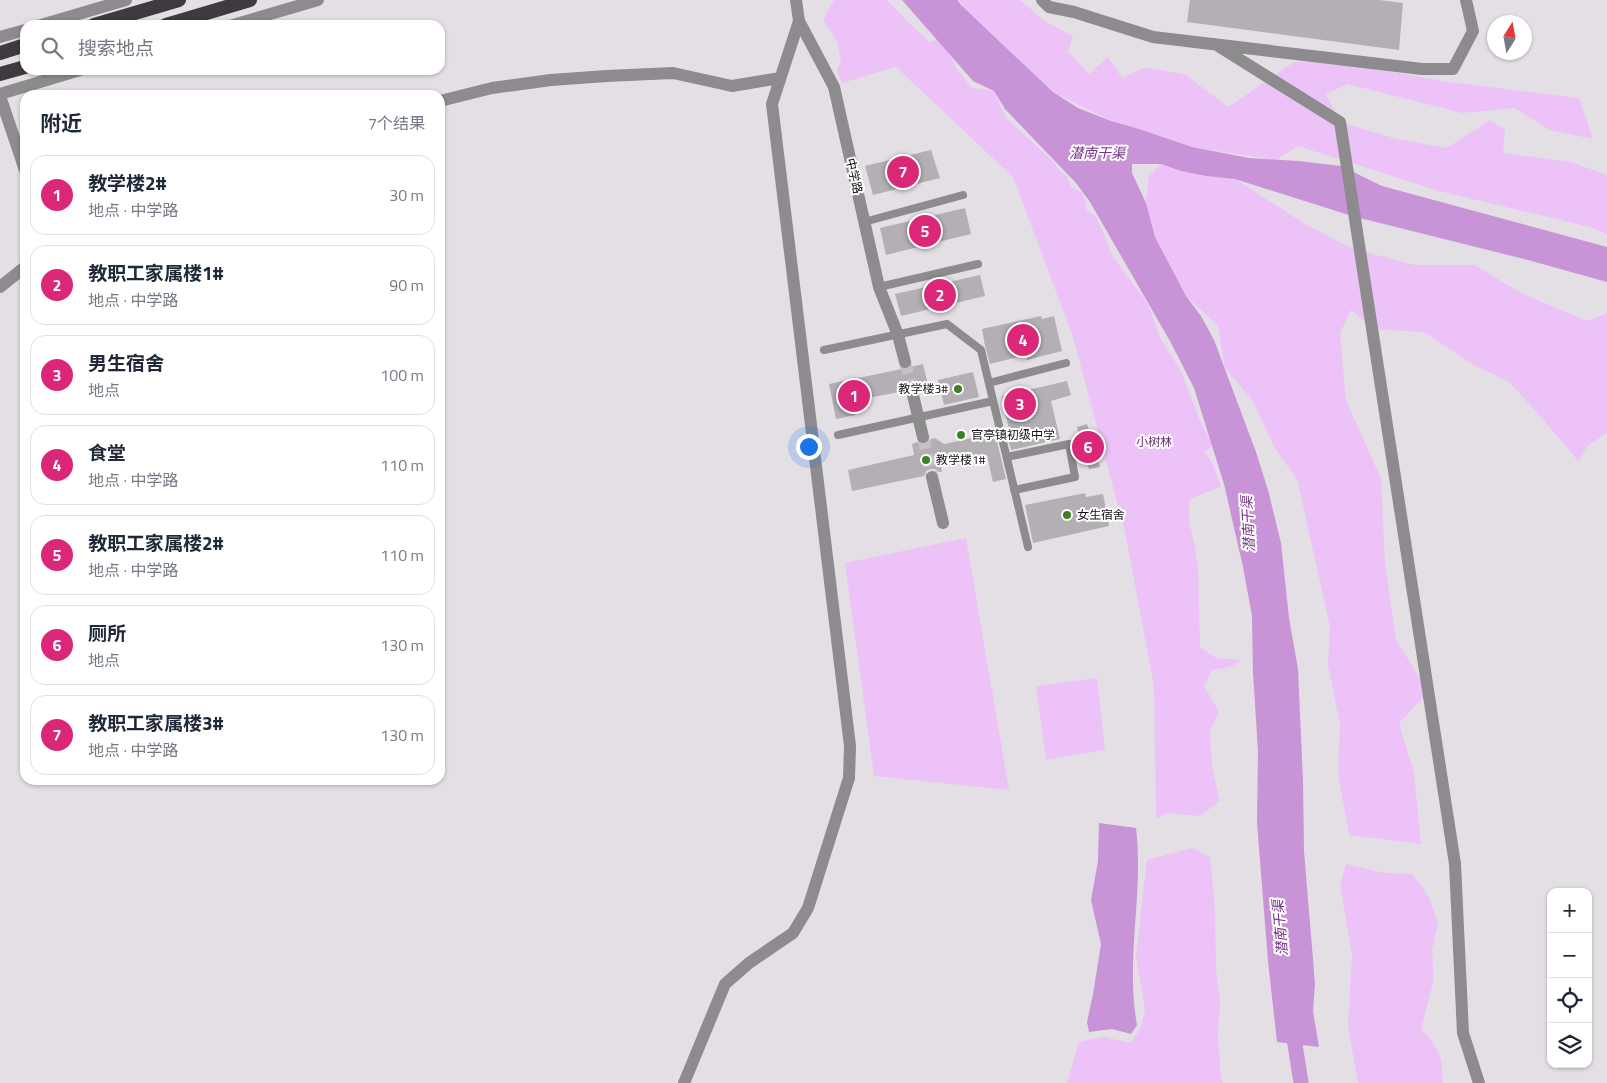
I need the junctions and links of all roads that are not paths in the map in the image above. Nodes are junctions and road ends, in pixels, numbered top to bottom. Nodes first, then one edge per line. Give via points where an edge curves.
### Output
1 (126, 0) edge
2 (179, 0) edge
3 (250, 0) edge
4 (318, 0) edge
5 (796, 0) edge
6 (1042, 0) edge
7 (1466, 0) edge
8 (58, 20) edge
9 (111, 20) edge
10 (183, 20) edge
11 (250, 20) edge
12 (799, 21) junction
13 (20, 31) edge
14 (0, 37) edge
15 (1215, 44) junction
16 (20, 47) edge
17 (0, 53) edge
18 (20, 68) edge
19 (0, 74) edge
20 (64, 75) edge
21 (780, 78) junction
22 (0, 95) edge
23 (445, 100) edge
24 (20, 155) edge
25 (963, 195) dead end
26 (864, 222) junction
27 (978, 264) dead end
28 (20, 270) edge
29 (0, 287) edge
30 (879, 287) junction
31 (824, 350) dead end
32 (904, 362) tunnel mouth
33 (1066, 363) dead end
34 (989, 383) junction
35 (912, 392) tunnel mouth
36 (993, 402) junction
37 (838, 435) dead end
38 (922, 437) tunnel mouth
39 (1007, 458) junction
40 (932, 478) tunnel mouth
41 (1014, 490) junction
42 (943, 523) dead end
43 (1028, 547) dead end
44 (684, 1083) edge
45 (1479, 1083) edge

1 - 8 street
2 - 9 highway
3 - 10 highway
4 - 11 street
5 - 12 street
6 - 15 street via 1049,7 1153,37
7 - 15 street via 1473,31 1453,69 1422,69
12 - 21 street
12 - 26 street, 中学路 via 834,87
13 - 14 street
15 - 45 street via 1340,122 1454,864 1463,1033
16 - 17 highway
18 - 19 highway
20 - 22 street
21 - 23 street via 732,86 673,73 551,80 492,88
21 - 44 street via 772,104 850,746 849,778 808,908 793,933 749,963 726,984
22 - 24 street
25 - 26 lane
26 - 30 street, 中学路
27 - 30 lane
28 - 29 street
30 - 32 street, 中学路 via 898,335
31 - 34 lane via 947,324 981,350
33 - 34 lane
34 - 36 lane
35 - 38 street
36 - 37 lane
36 - 39 lane
39 - 41 lane
39 - 41 lane via 1069,444 1075,477
40 - 42 street
41 - 43 lane

